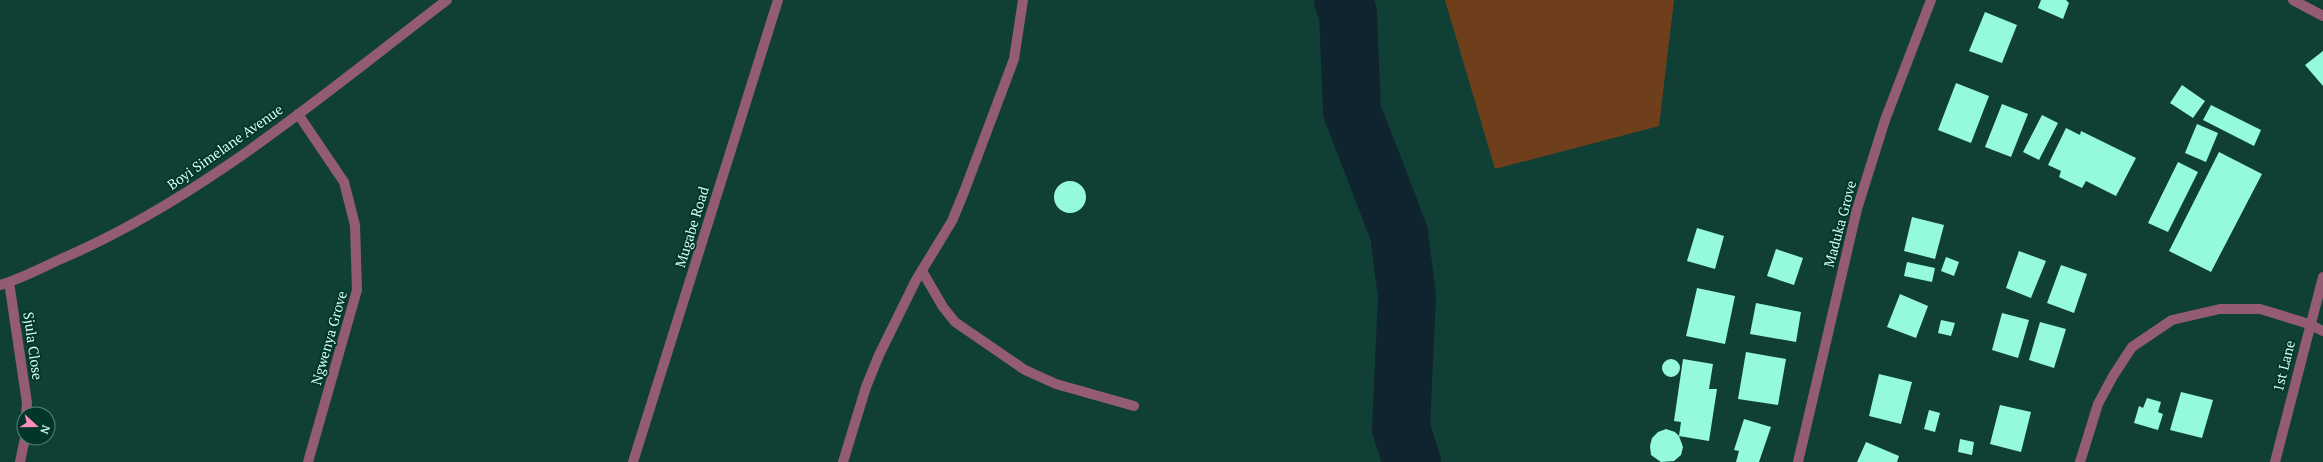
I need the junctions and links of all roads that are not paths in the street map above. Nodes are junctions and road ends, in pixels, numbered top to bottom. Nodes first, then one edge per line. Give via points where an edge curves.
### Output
1 (447, 0) edge
2 (778, 0) edge
3 (1023, 0) edge
4 (1931, 0) edge
5 (2293, 0) edge
6 (2323, 16) edge
7 (298, 114) junction
8 (922, 271) junction
9 (2323, 278) edge
10 (4, 283) edge
11 (2309, 324) junction
12 (2323, 331) edge
13 (27, 406) edge
14 (1134, 406) dead end
15 (23, 446) edge
16 (20, 462) edge
17 (308, 462) edge
18 (633, 462) edge
19 (843, 462) edge
20 (1798, 462) edge
21 (2080, 462) edge
22 (2275, 462) edge

1 - 7 street, Boyi Simelane Avenue
2 - 18 street, Mugabe Road
3 - 8 street via 1015,52 1005,85 952,221
4 - 20 street, Maduka Grove via 1885,120 1857,209
5 - 6 street
7 - 10 street, Boyi Simelane Avenue via 173,201 126,229
7 - 17 street, Ngwenya Grove via 344,182 355,225 357,290
8 - 14 street via 955,322 1018,366 1056,384
8 - 19 street via 897,315 879,355 866,387
9 - 11 street, 1st Lane
10 - 13 street, Sjula Close
11 - 12 street
11 - 21 street via 2260,309 2220,309 2172,320 2132,347 2113,376 2098,404
11 - 22 street, 1st Lane
15 - 16 street

